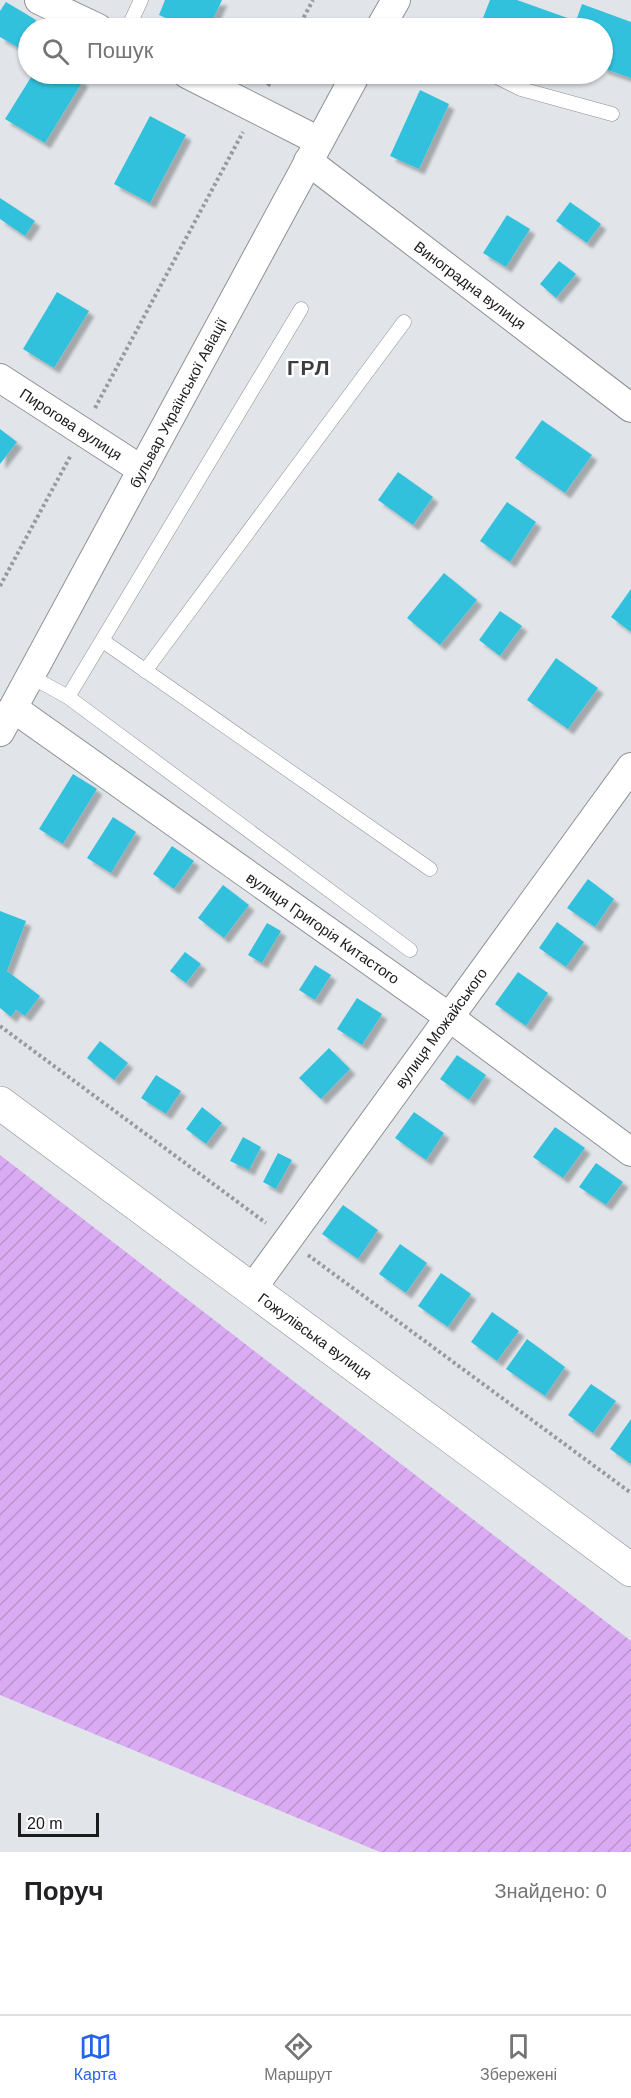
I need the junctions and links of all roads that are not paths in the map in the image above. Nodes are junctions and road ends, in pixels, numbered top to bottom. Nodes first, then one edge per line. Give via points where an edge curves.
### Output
1 (39, 0) edge
2 (141, 0) edge
3 (77, 18) edge
4 (133, 18) edge
5 (208, 84) edge
6 (351, 84) edge
7 (511, 84) edge
8 (612, 114) dead end
9 (314, 151) junction
10 (301, 309) dead end
11 (404, 322) dead end
12 (0, 378) edge
13 (631, 408) edge
14 (142, 470) junction
15 (103, 641) junction
16 (145, 671) junction
17 (30, 676) junction
18 (68, 697) junction
19 (6, 720) edge
20 (631, 767) edge
21 (430, 869) dead end
22 (410, 950) dead end
23 (449, 1017) junction
24 (0, 1103) edge
25 (631, 1152) edge
26 (252, 1289) junction
27 (631, 1570) edge

1 - 3 street
2 - 4 lane
5 - 9 street, Виноградна вулиця via 255,108
6 - 9 street, бульвар Української Авіації
7 - 8 lane
9 - 13 street, Виноградна вулиця
9 - 14 street, бульвар Української Авіації
10 - 15 lane
11 - 16 lane
12 - 14 street, Пирогова вулиця
14 - 17 street, бульвар Української Авіації
15 - 16 lane
15 - 18 lane
16 - 21 lane
17 - 18 lane
17 - 19 street, бульвар Української Авіації
18 - 22 lane
19 - 23 street, вулиця Григорія Китастого
20 - 23 street, вулиця Можайського
23 - 25 street, вулиця Григорія Китастого
23 - 26 street, вулиця Можайського
24 - 26 street, Гожулівська вулиця
26 - 27 street, Гожулівська вулиця

